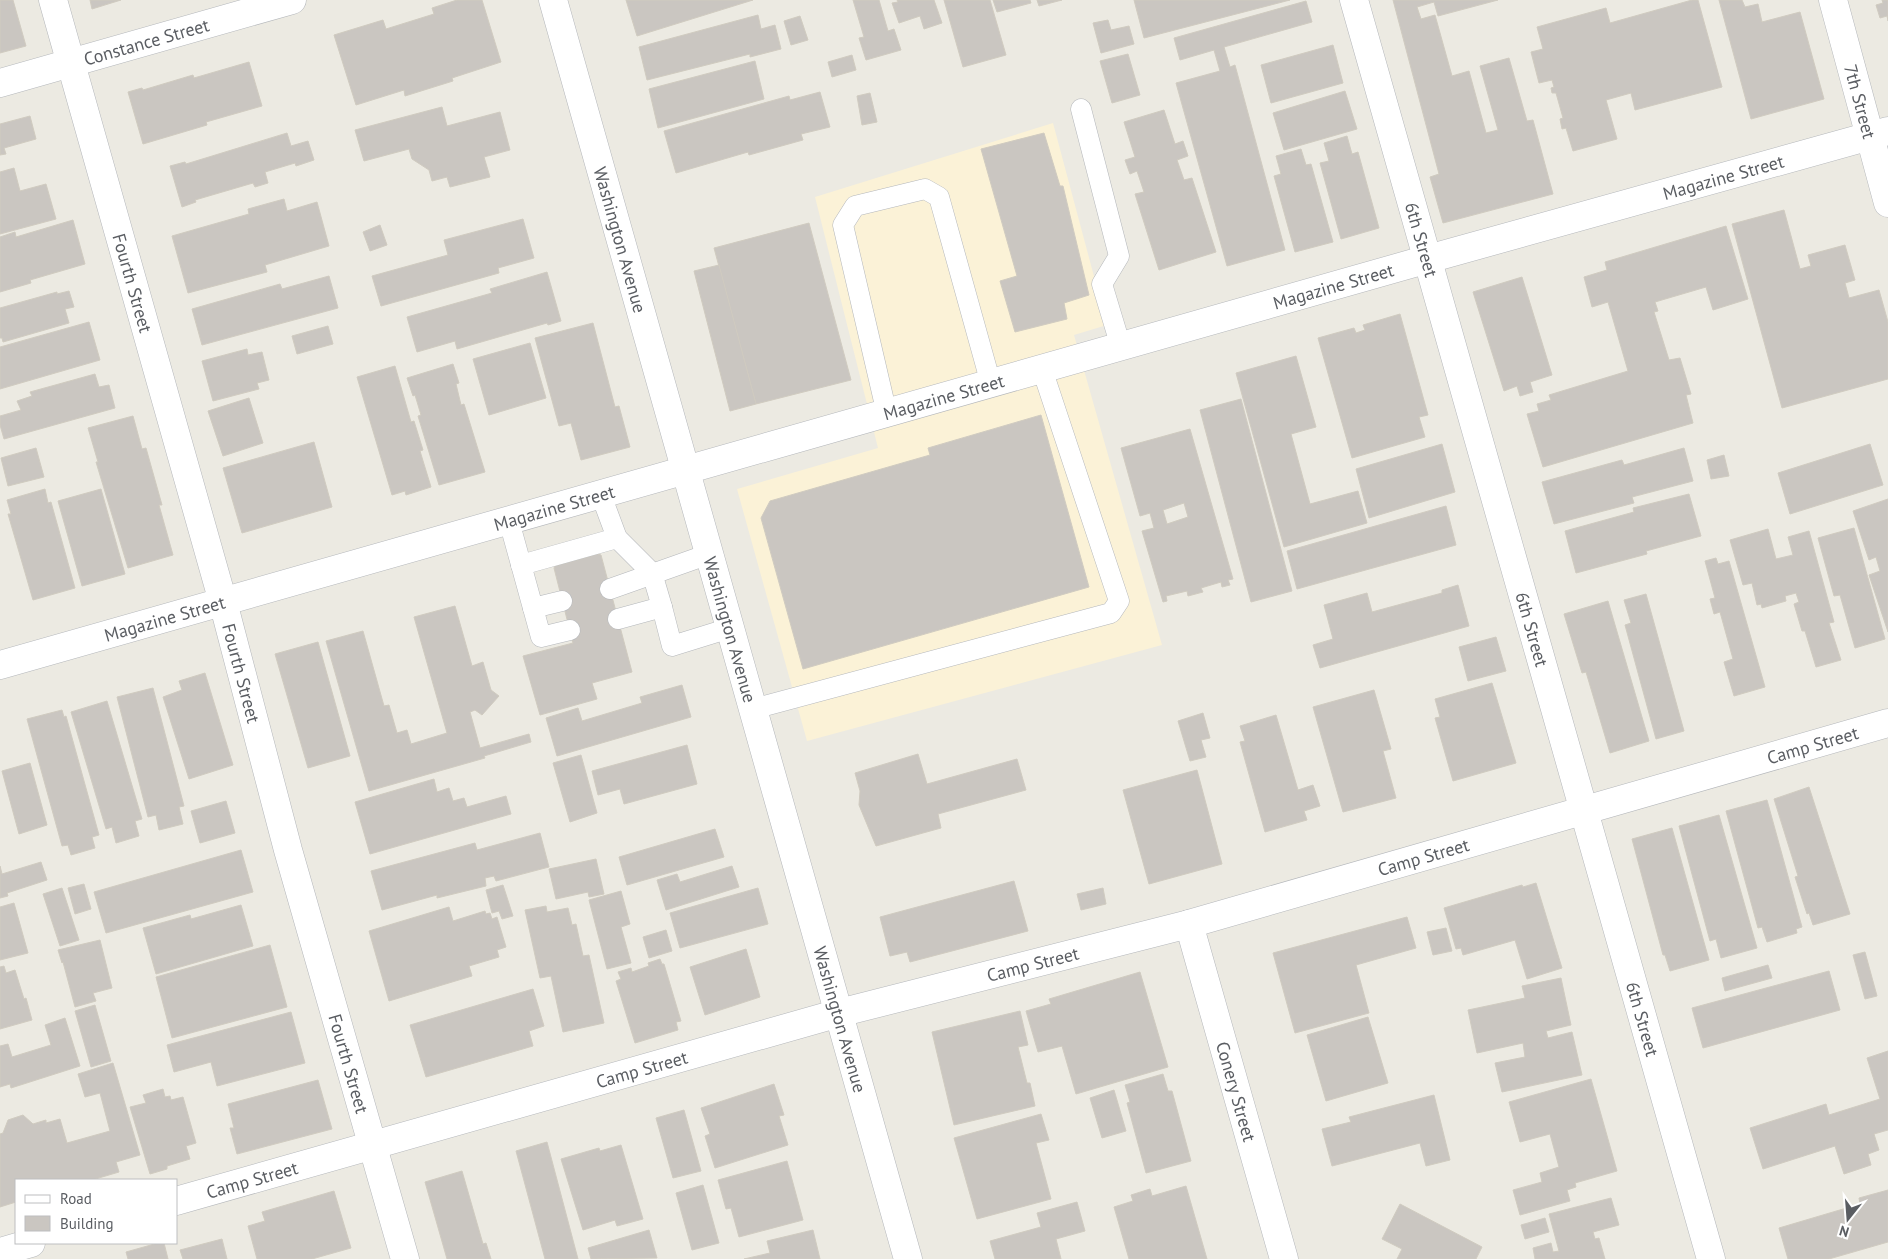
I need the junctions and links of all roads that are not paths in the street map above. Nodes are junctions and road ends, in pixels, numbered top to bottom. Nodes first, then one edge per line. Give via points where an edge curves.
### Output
1 (53, 0) edge
2 (292, 0) edge
3 (553, 0) edge
4 (1354, 0) edge
5 (1833, 0) edge
6 (70, 63) junction
7 (0, 83) edge
8 (1081, 109) dead end
9 (1879, 133) edge
10 (1888, 203) edge
11 (1428, 259) junction
12 (1121, 347) junction
13 (1042, 369) junction
14 (991, 384) junction
15 (887, 414) junction
16 (686, 470) junction
17 (601, 495) junction
18 (509, 521) junction
19 (616, 538) junction
20 (709, 554) junction
21 (521, 565) junction
22 (652, 573) junction
23 (610, 589) dead end
24 (562, 601) dead end
25 (224, 602) junction
26 (662, 607) junction
27 (533, 608) junction
28 (618, 619) dead end
29 (730, 628) junction
30 (570, 630) dead end
31 (0, 665) edge
32 (753, 709) junction
33 (1888, 723) edge
34 (1584, 810) junction
35 (1189, 924) junction
36 (839, 1013) junction
37 (373, 1145) junction
38 (178, 1200) edge
39 (28, 1244) edge
40 (0, 1252) edge
41 (406, 1259) edge
42 (908, 1259) edge
43 (1284, 1259) edge
44 (1711, 1259) edge

1 - 6 street, Fourth Street
2 - 6 street, Constance Street
3 - 16 street, Washington Avenue
4 - 11 street, 6th Street
5 - 9 street, 7th Street
6 - 7 street, Constance Street
6 - 25 street, Fourth Street
8 - 12 lane via 1119,256 1102,284
9 - 10 street, 7th Street
9 - 11 street, Magazine Street
11 - 12 street, Magazine Street
11 - 34 street, 6th Street
12 - 13 street, Magazine Street
13 - 14 street, Magazine Street
13 - 32 lane via 1120,601 1111,613
14 - 15 street, Magazine Street
14 - 15 lane via 939,197 925,189 855,206 843,225
15 - 16 street, Magazine Street
16 - 17 street, Magazine Street
16 - 20 street, Washington Avenue
17 - 18 street, Magazine Street
17 - 19 lane
18 - 21 lane
18 - 25 street, Magazine Street
19 - 21 lane
19 - 22 lane
20 - 22 lane
20 - 29 street, Washington Avenue
21 - 27 lane
22 - 23 lane
22 - 26 lane
24 - 27 lane
25 - 31 street, Magazine Street
25 - 37 street, Fourth Street via 288,850
26 - 28 lane
26 - 29 lane via 672,646
27 - 30 lane via 541,637
29 - 32 street, Washington Avenue
32 - 36 street, Washington Avenue
33 - 34 street, Camp Street
34 - 35 street, Camp Street
34 - 44 street, 6th Street
35 - 36 street, Camp Street
35 - 43 street, Conery Street
36 - 37 street, Camp Street
36 - 42 street, Washington Avenue
37 - 38 street, Camp Street
37 - 41 street, Fourth Street
39 - 40 street

